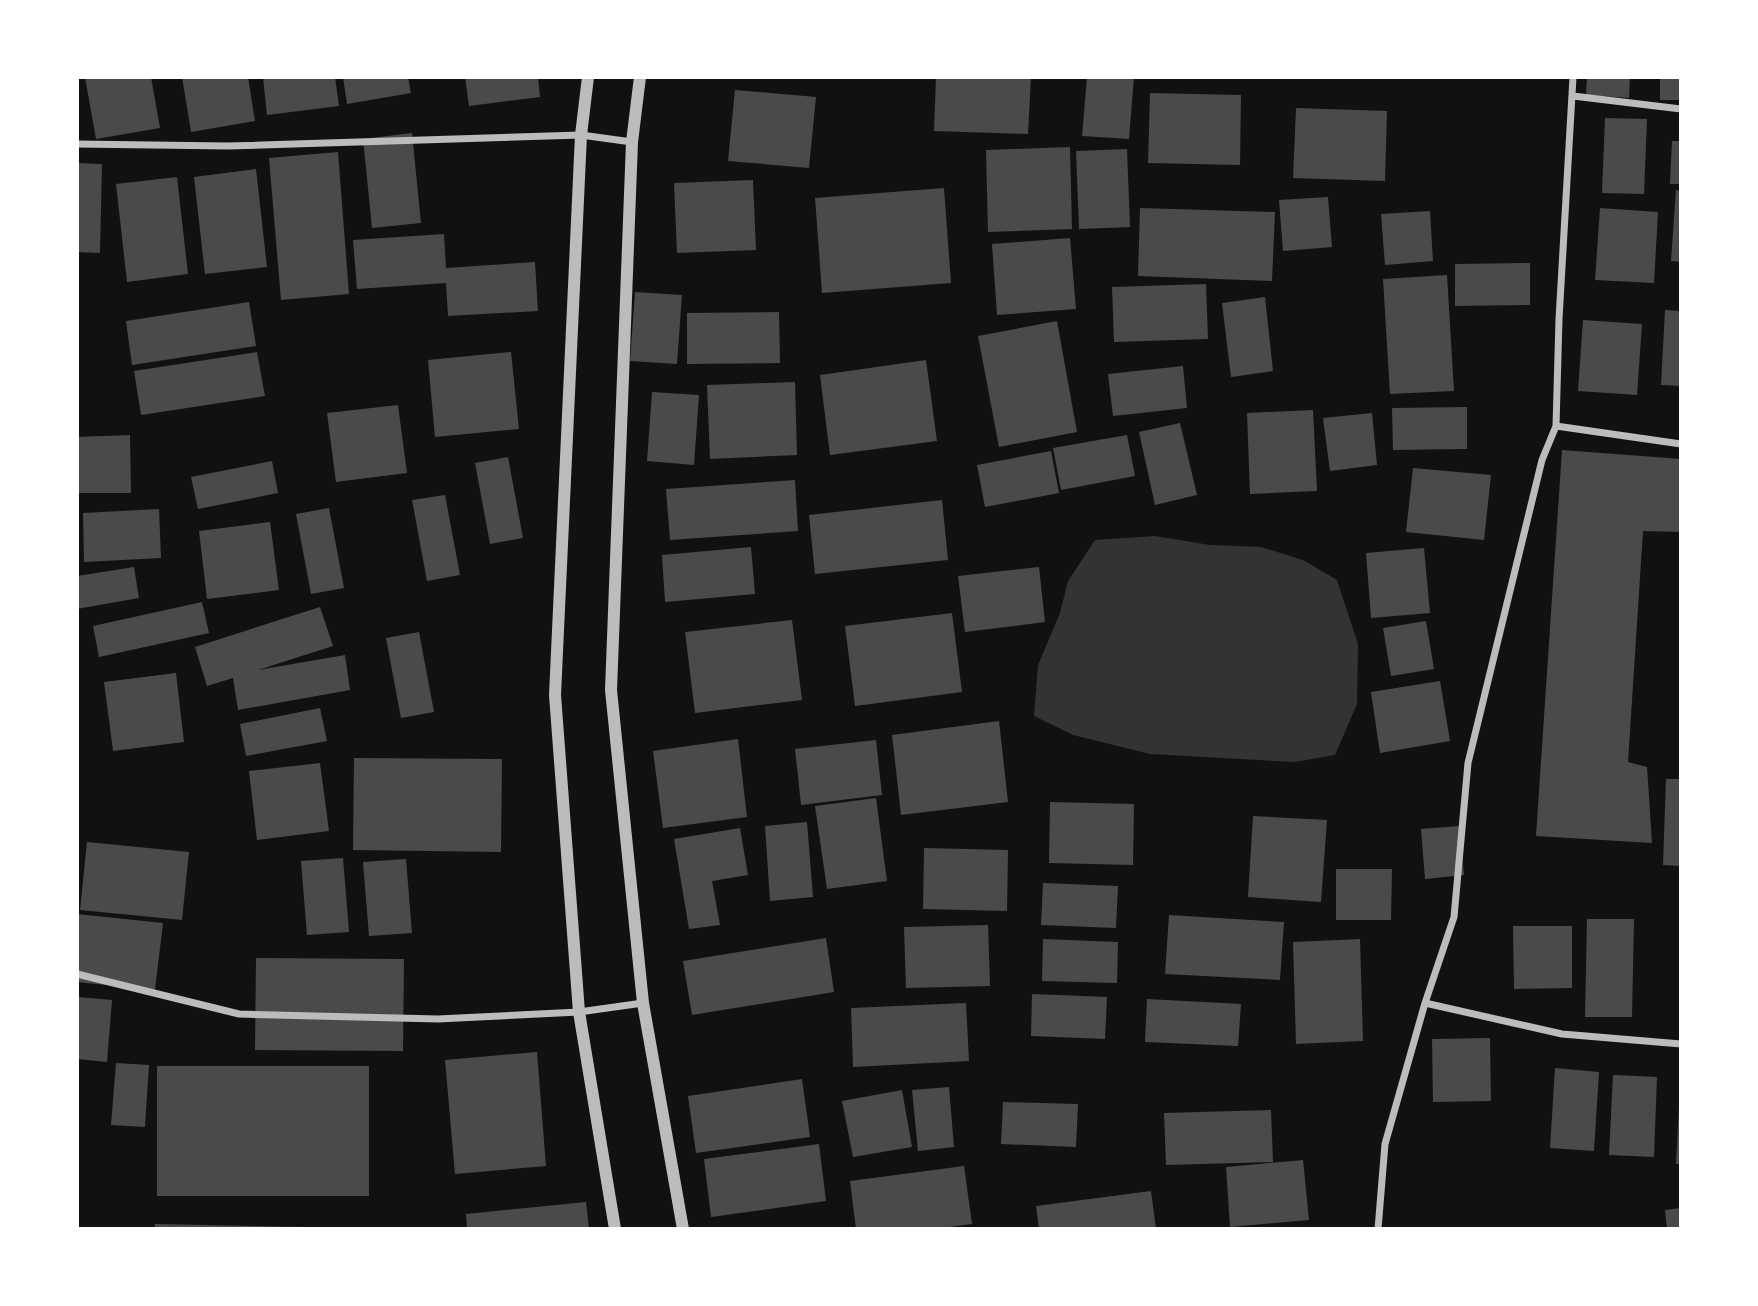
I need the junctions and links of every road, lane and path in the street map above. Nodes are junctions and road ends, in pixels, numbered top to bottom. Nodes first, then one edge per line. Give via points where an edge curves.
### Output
1 (588, 77) edge
2 (640, 77) edge
3 (1573, 77) edge
4 (1573, 96) junction
5 (1681, 109) edge
6 (581, 135) junction
7 (632, 142) junction
8 (77, 144) edge
9 (1556, 426) junction
10 (1681, 444) edge
11 (77, 974) edge
12 (643, 1003) junction
13 (1425, 1003) junction
14 (579, 1012) junction
15 (1681, 1044) edge
16 (615, 1229) edge
17 (682, 1229) edge
18 (1378, 1229) edge

1 - 6 street
2 - 7 street
3 - 4 street
4 - 5 street
4 - 9 street
6 - 7 street
6 - 8 street via 229,146
6 - 14 street via 555,695
7 - 12 street via 611,690
9 - 10 street
9 - 13 street via 1542,460 1468,763 1454,917
11 - 14 street via 239,1014 438,1019
12 - 14 street
12 - 17 street
13 - 15 street via 1562,1034
13 - 18 street via 1385,1143
14 - 16 street

